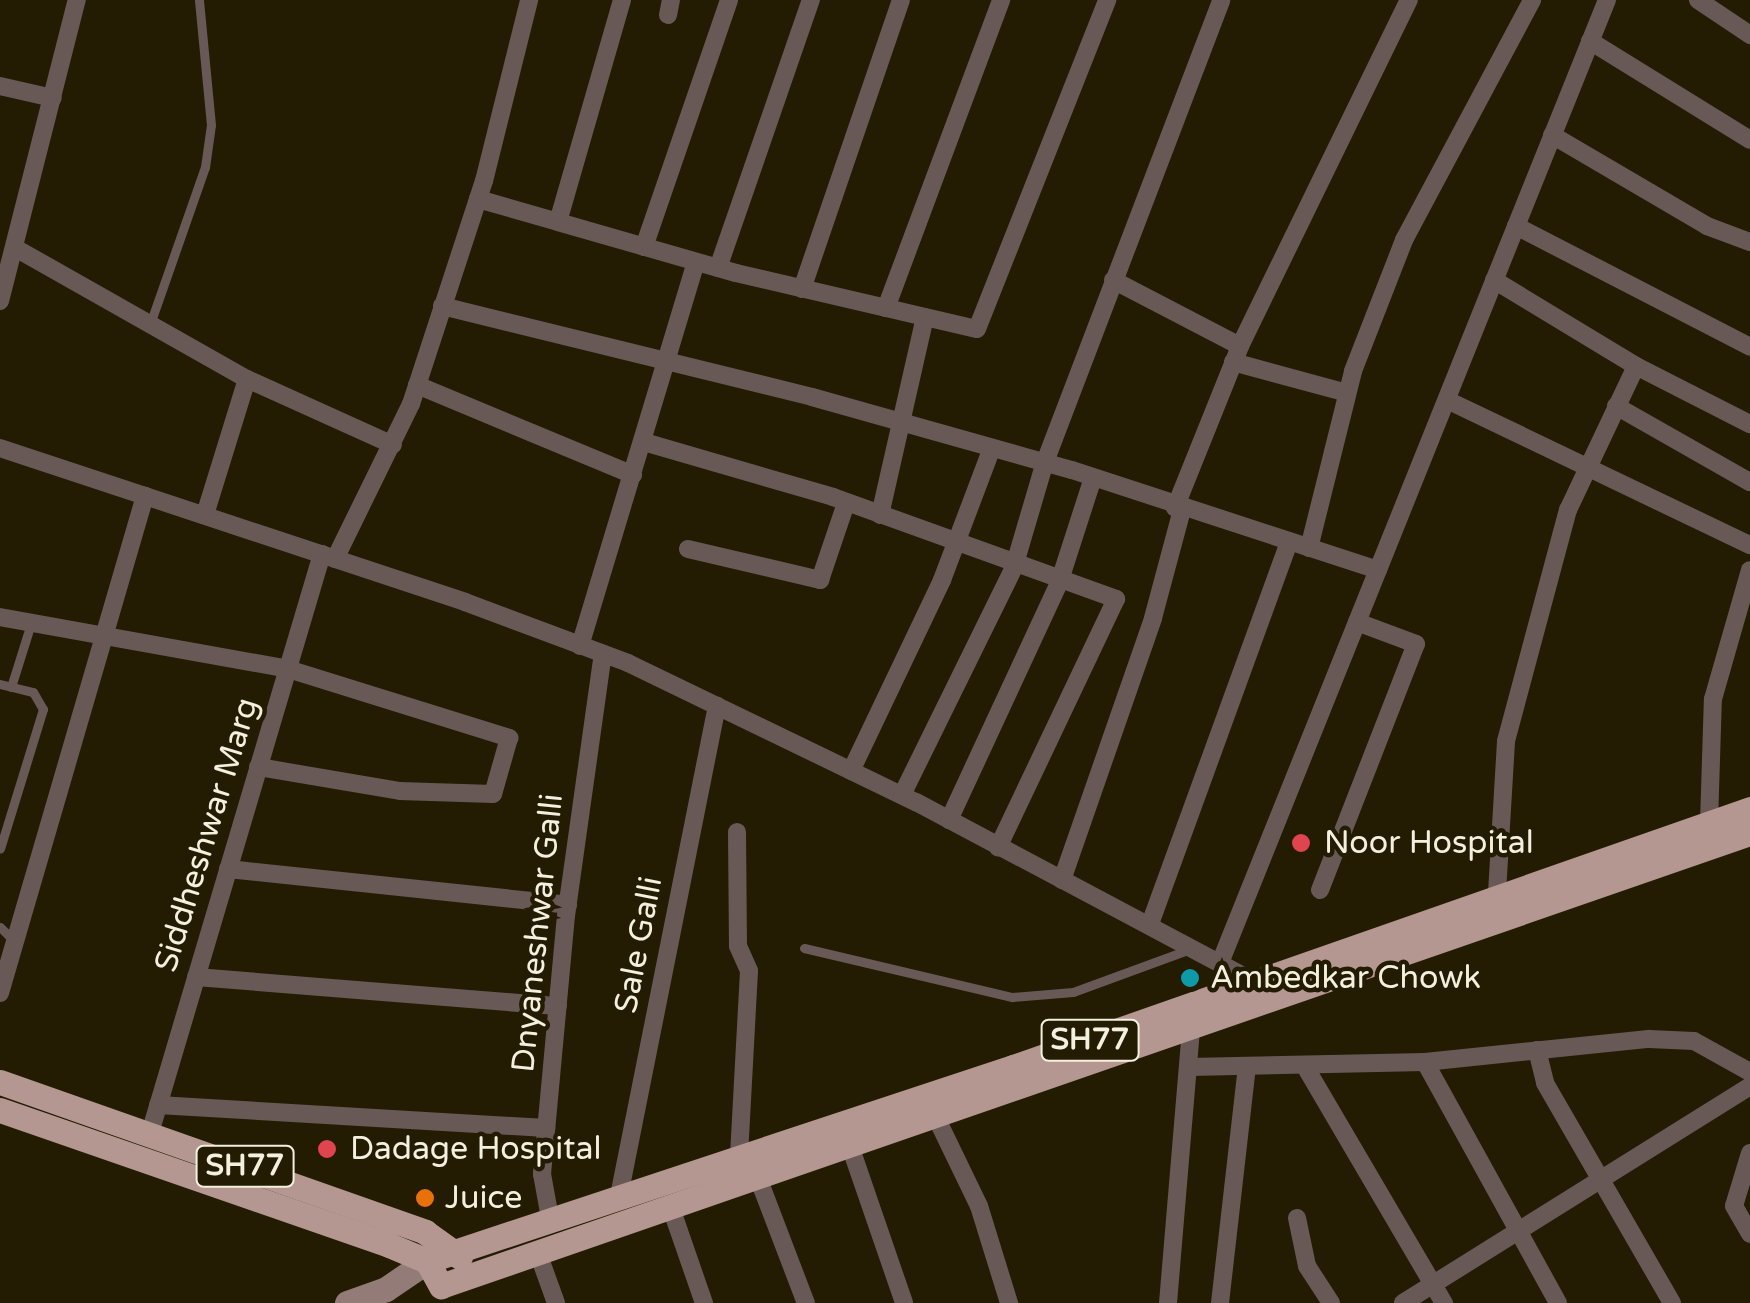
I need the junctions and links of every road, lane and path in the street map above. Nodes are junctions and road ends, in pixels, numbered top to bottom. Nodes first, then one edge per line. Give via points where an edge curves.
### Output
1 (77, 0) edge
2 (199, 0) edge
3 (529, 0) edge
4 (622, 0) edge
5 (728, 0) edge
6 (811, 0) edge
7 (901, 0) edge
8 (1000, 0) edge
9 (1107, 0) edge
10 (1221, 0) edge
11 (1409, 0) edge
12 (1532, 0) edge
13 (1607, 0) edge
14 (1698, 0) edge
15 (1750, 35) edge
16 (1590, 41) junction
17 (0, 86) edge
18 (54, 98) junction
19 (1552, 135) junction
20 (1750, 140) edge
21 (478, 198) junction
22 (558, 222) junction
23 (1516, 226) junction
24 (1750, 242) edge
25 (644, 247) junction
26 (17, 248) junction
27 (696, 262) junction
28 (718, 268) junction
29 (1113, 280) junction
30 (1494, 280) junction
31 (802, 288) junction
32 (0, 301) edge
33 (442, 306) junction
34 (886, 308) junction
35 (925, 317) junction
36 (150, 324) junction
37 (1750, 347) edge
38 (1237, 354) junction
39 (668, 363) junction
40 (1636, 366) junction
41 (246, 379) junction
42 (418, 385) junction
43 (1348, 393) junction
44 (1447, 400) junction
45 (1616, 406) junction
46 (904, 423) junction
47 (1750, 424) edge
48 (644, 442) junction
49 (393, 444) junction
50 (0, 448) edge
51 (992, 448) junction
52 (1045, 462) junction
53 (1584, 469) junction
54 (633, 475) junction
55 (1093, 478) junction
56 (1750, 482) edge
57 (145, 496) junction
58 (846, 502) junction
59 (1178, 509) junction
60 (205, 516) junction
61 (880, 516) junction
62 (1289, 542) junction
63 (1750, 544) edge
64 (956, 545) junction
65 (1309, 548) junction
66 (688, 550) dead end
67 (329, 557) junction
68 (1014, 567) junction
69 (1378, 570) junction
70 (1750, 570) edge
71 (1059, 582) junction
72 (1743, 610) edge
73 (0, 617) edge
74 (1358, 622) junction
75 (31, 623) junction
76 (104, 638) junction
77 (580, 646) junction
78 (603, 654) junction
79 (288, 669) junction
80 (6, 685) edge
81 (717, 706) junction
82 (258, 767) junction
83 (852, 771) junction
84 (902, 795) junction
85 (1750, 809) edge
86 (948, 820) junction
87 (1708, 823) junction
88 (737, 832) dead end
89 (1750, 832) edge
90 (998, 847) junction
91 (0, 849) edge
92 (228, 869) junction
93 (1062, 880) junction
94 (1320, 890) dead end
95 (1497, 893) junction
96 (568, 905) junction
97 (1150, 924) junction
98 (0, 927) edge
99 (15, 942) junction
100 (804, 948) dead end
101 (1194, 948) junction
102 (1220, 962) junction
103 (196, 977) junction
104 (1254, 982) junction
105 (0, 993) edge
106 (558, 1006) junction
107 (1191, 1028) junction
108 (1537, 1050) junction
109 (1425, 1062) junction
110 (1189, 1067) junction
111 (1246, 1067) junction
112 (1306, 1068) junction
113 (1750, 1072) edge
114 (0, 1082) edge
115 (1750, 1086) edge
116 (158, 1105) junction
117 (0, 1110) edge
118 (934, 1113) junction
119 (546, 1128) junction
120 (150, 1133) junction
121 (849, 1144) junction
122 (1750, 1154) edge
123 (748, 1166) junction
124 (1597, 1182) junction
125 (619, 1196) junction
126 (670, 1205) junction
127 (550, 1218) junction
128 (1297, 1218) dead end
129 (1516, 1232) junction
130 (1750, 1234) edge
131 (456, 1250) junction
132 (538, 1252) junction
133 (427, 1260) junction
134 (473, 1276) junction
135 (1434, 1284) junction
136 (440, 1286) junction
137 (386, 1289) junction
138 (350, 1303) edge
139 (556, 1303) edge
140 (704, 1303) edge
141 (806, 1303) edge
142 (904, 1303) edge
143 (1009, 1303) edge
144 (1168, 1303) edge
145 (1220, 1303) edge
146 (1331, 1303) edge
147 (1403, 1303) edge
148 (1444, 1303) edge
149 (1558, 1303) edge
150 (1672, 1303) edge

1 - 18 street
2 - 36 lane via 211,125 205,167
3 - 21 street, Siddheshwar Marg
4 - 22 street
5 - 25 street
6 - 28 street
7 - 31 street
8 - 34 street
9 - 35 street via 985,321 977,329
10 - 29 street
11 - 38 street
12 - 43 street via 1404,240
13 - 16 street
14 - 15 street
16 - 19 street
16 - 20 street
17 - 18 street
18 - 26 street
19 - 23 street
19 - 24 street via 1707,226
21 - 22 street
21 - 33 street, Siddheshwar Marg
22 - 25 street
23 - 30 street
23 - 37 street
25 - 27 street
26 - 32 street
26 - 36 street
27 - 28 street
27 - 39 street
28 - 31 street
29 - 38 street
29 - 52 street
30 - 40 street
30 - 44 street
31 - 34 street
33 - 39 street
33 - 42 street, Siddheshwar Marg
34 - 35 street
35 - 46 street
36 - 41 street
38 - 43 street
38 - 59 street
39 - 46 street
39 - 48 street
40 - 45 street
40 - 47 street
41 - 49 street
41 - 60 street
42 - 49 street, Siddheshwar Marg
42 - 54 street
43 - 65 street
44 - 53 street
44 - 69 street
45 - 53 street
45 - 56 street
46 - 51 street
46 - 61 street
48 - 54 street
48 - 58 street
49 - 67 street, Siddheshwar Marg
50 - 57 street
51 - 52 street
51 - 64 street
52 - 55 street
52 - 68 street
53 - 63 street
53 - 95 street via 1506,741
54 - 77 street
55 - 59 street
55 - 71 street
57 - 60 street
57 - 76 street
58 - 61 street
58 - 66 street via 820,580
59 - 62 street
59 - 93 street via 1153,618
60 - 67 street
61 - 64 street
62 - 65 street
62 - 97 street
64 - 68 street
64 - 83 street
65 - 69 street
67 - 77 street
67 - 79 street, Siddheshwar Marg
68 - 71 street
68 - 84 street
69 - 74 street
70 - 72 street
71 - 86 street
71 - 90 street via 1116,599
72 - 87 street via 1712,698
73 - 75 street
74 - 94 street via 1416,644
74 - 102 street
75 - 76 street
75 - 80 lane
76 - 79 street
76 - 99 street
77 - 78 street
78 - 81 street
78 - 96 street, Dnyaneshwar Galli
79 - 82 street, Siddheshwar Marg
79 - 82 street via 510,738 501,783 493,794 400,791
80 - 91 lane via 33,692 43,710
81 - 83 street
81 - 125 street, Sale Galli
82 - 92 street, Siddheshwar Marg
83 - 84 street
84 - 86 street
85 - 87 main road, SH77
86 - 90 street
87 - 95 main road, SH77
88 - 123 street via 738,946 749,971
89 - 107 main road, SH77
90 - 93 street
92 - 96 street
92 - 103 street, Siddheshwar Marg
93 - 97 street
95 - 104 main road, SH77
96 - 106 street, Dnyaneshwar Galli
97 - 101 street
98 - 99 lane
99 - 105 street
100 - 101 lane via 1012,997 1073,992
101 - 102 street
102 - 104 street
103 - 106 street
103 - 116 street, Siddheshwar Marg
104 - 123 main road, SH77
106 - 119 street, Dnyaneshwar Galli
107 - 110 street
107 - 118 main road, SH77
108 - 109 street
108 - 113 street via 1694,1041
108 - 124 street via 1545,1083
109 - 112 street
109 - 129 street
110 - 111 street
110 - 144 street
111 - 112 street
111 - 145 street
112 - 135 street
114 - 120 main road, SH77
115 - 124 street
116 - 119 street
116 - 120 street, Siddheshwar Marg
117 - 133 main road, SH77
118 - 121 main road, SH77
118 - 143 street via 979,1206
119 - 127 street, Dnyaneshwar Galli via 542,1174
120 - 131 main road, SH77 via 425,1232
121 - 123 main road, SH77
121 - 142 street
122 - 130 street via 1734,1206
123 - 125 main road, SH77
123 - 126 main road, SH77
123 - 141 street
124 - 129 street
124 - 150 street
125 - 127 main road, SH77
126 - 132 main road, SH77
126 - 140 street
127 - 131 main road, SH77
128 - 146 street via 1307,1266
129 - 135 street
129 - 149 street
131 - 133 main road, SH77
131 - 134 main road, SH77
132 - 134 main road, SH77
132 - 139 street
133 - 136 main road
133 - 137 main road
134 - 136 main road, SH77
135 - 147 street
135 - 148 street
136 - 137 main road
137 - 138 main road

